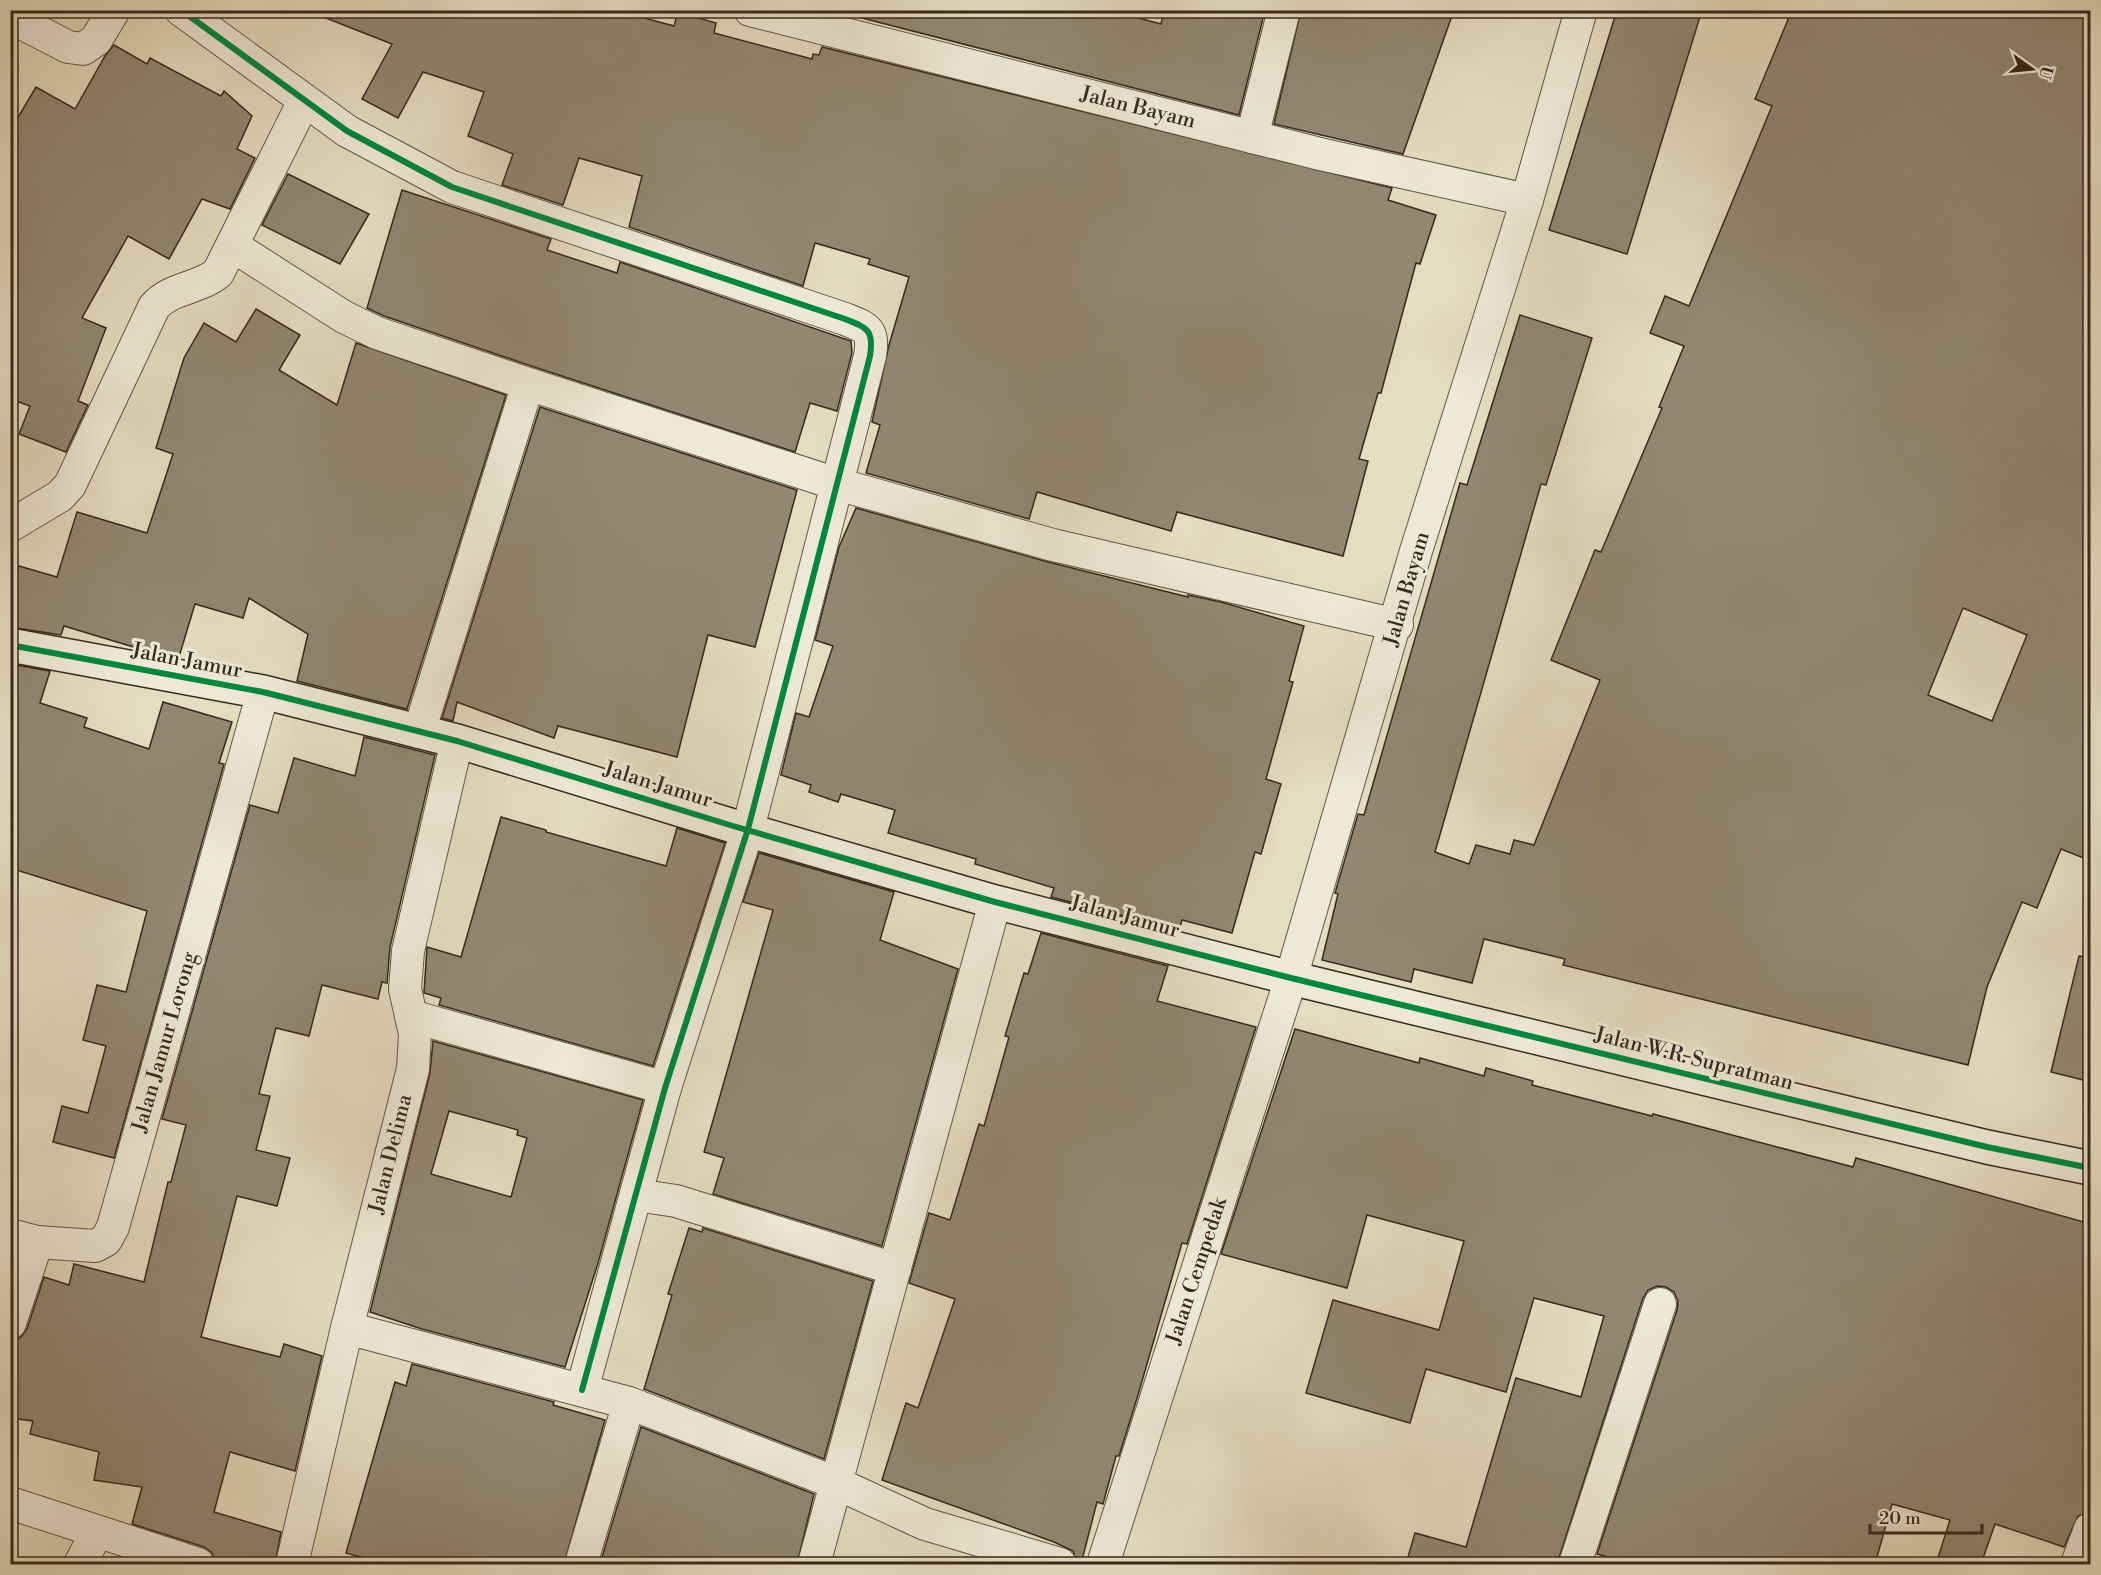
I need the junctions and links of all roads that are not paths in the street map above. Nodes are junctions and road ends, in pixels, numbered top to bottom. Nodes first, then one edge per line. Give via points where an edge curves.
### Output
1 (114, 10) edge
2 (181, 10) edge
3 (750, 10) edge
4 (1284, 10) edge
5 (1581, 10) edge
6 (10, 17) edge
7 (304, 101) junction
8 (1252, 137) junction
9 (1527, 200) junction
10 (233, 246) junction
11 (528, 384) junction
12 (837, 484) junction
13 (10, 526) edge
14 (1397, 625) junction
15 (10, 645) edge
16 (263, 692) junction
17 (419, 732) junction
18 (457, 741) junction
19 (748, 829) junction
20 (995, 902) junction
21 (1291, 978) junction
22 (411, 1016) junction
23 (665, 1088) junction
24 (2091, 1168) edge
25 (636, 1195) junction
26 (23, 1239) edge
27 (895, 1269) junction
28 (1660, 1304) dead end
29 (10, 1323) edge
30 (348, 1328) junction
31 (582, 1390) junction
32 (629, 1403) junction
33 (836, 1483) junction
34 (10, 1503) edge
35 (2091, 1529) edge
36 (97, 1532) junction
37 (80, 1564) edge
38 (198, 1564) edge
39 (292, 1564) edge
40 (581, 1564) edge
41 (814, 1564) edge
42 (1060, 1564) edge
43 (1103, 1564) edge
44 (1575, 1564) edge
45 (2077, 1564) edge

1 - 6 street via 96,40 83,49 68,47
2 - 7 street
3 - 8 street, Jalan Bayam
4 - 8 street
5 - 9 street, Jalan Bayam
7 - 10 street
7 - 12 street via 346,131 452,187 865,327 872,342 870,356
8 - 9 street, Jalan Bayam
9 - 14 street, Jalan Bayam via 1423,529
10 - 11 street via 344,317 377,333
10 - 13 street via 211,280 161,298 70,484 60,496
11 - 12 street
11 - 17 street
12 - 14 street via 1053,545
12 - 19 street
14 - 21 street, Jalan Bayam
15 - 16 street, Jalan Jamur
16 - 17 street, Jalan Jamur
16 - 26 street, Jalan Jamur Lorong via 113,1227 106,1240 95,1246
17 - 18 street, Jalan Jamur
18 - 19 street, Jalan Jamur
18 - 22 street, Jalan Delima via 408,951 405,989
19 - 20 street, Jalan Jamur
19 - 23 street
20 - 21 street, Jalan Jamur
20 - 27 street
21 - 24 street, Jalan W.R. Supratman via 1987,1147
21 - 43 street, Jalan Cempedak
22 - 23 street
22 - 30 street, Jalan Delima via 416,1047 413,1069
23 - 25 street
25 - 27 street via 676,1202
25 - 31 street
26 - 29 street, Jalan Jamur Lorong
27 - 33 street
28 - 44 street
30 - 31 street
30 - 39 street, Jalan Delima
31 - 32 street
32 - 33 street
32 - 40 street
33 - 41 street
33 - 42 street via 925,1524
34 - 36 street
35 - 45 street
36 - 37 street
36 - 38 street

